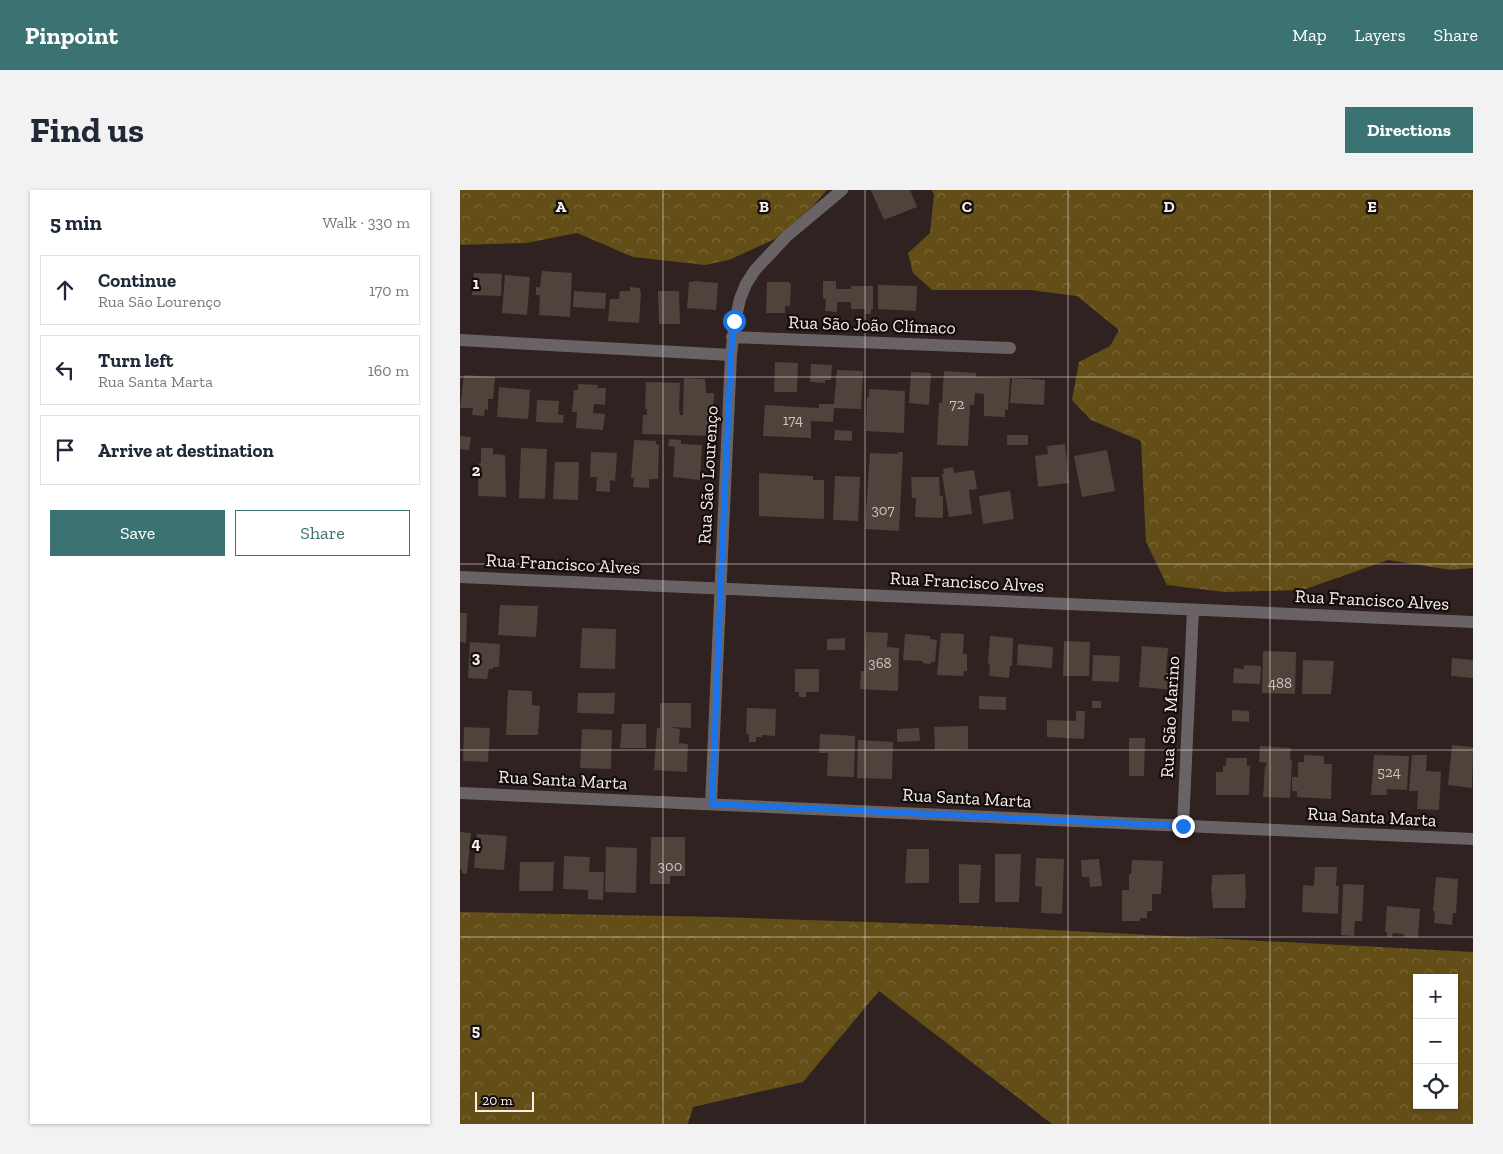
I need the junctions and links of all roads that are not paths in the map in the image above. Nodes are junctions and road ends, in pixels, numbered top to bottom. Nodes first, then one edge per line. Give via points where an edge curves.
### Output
1 (842, 190) edge
2 (732, 337) junction
3 (460, 340) edge
4 (1010, 348) dead end
5 (731, 355) junction
6 (460, 577) edge
7 (720, 589) junction
8 (1192, 610) junction
9 (1473, 622) edge
10 (460, 793) edge
11 (712, 804) junction
12 (1183, 826) junction
13 (1473, 839) edge

1 - 2 street, Rua São Lourenço via 787,236 755,270 740,299
2 - 4 street, Rua São João Clímaco
2 - 5 street, Rua São Lourenço
3 - 5 street
5 - 7 street, Rua São Lourenço
6 - 7 street, Rua Francisco Alves
7 - 8 street, Rua Francisco Alves
7 - 11 street, Rua São Lourenço
8 - 9 street, Rua Francisco Alves
8 - 12 street, Rua São Marino
10 - 11 street, Rua Santa Marta
11 - 12 street, Rua Santa Marta
12 - 13 street, Rua Santa Marta

